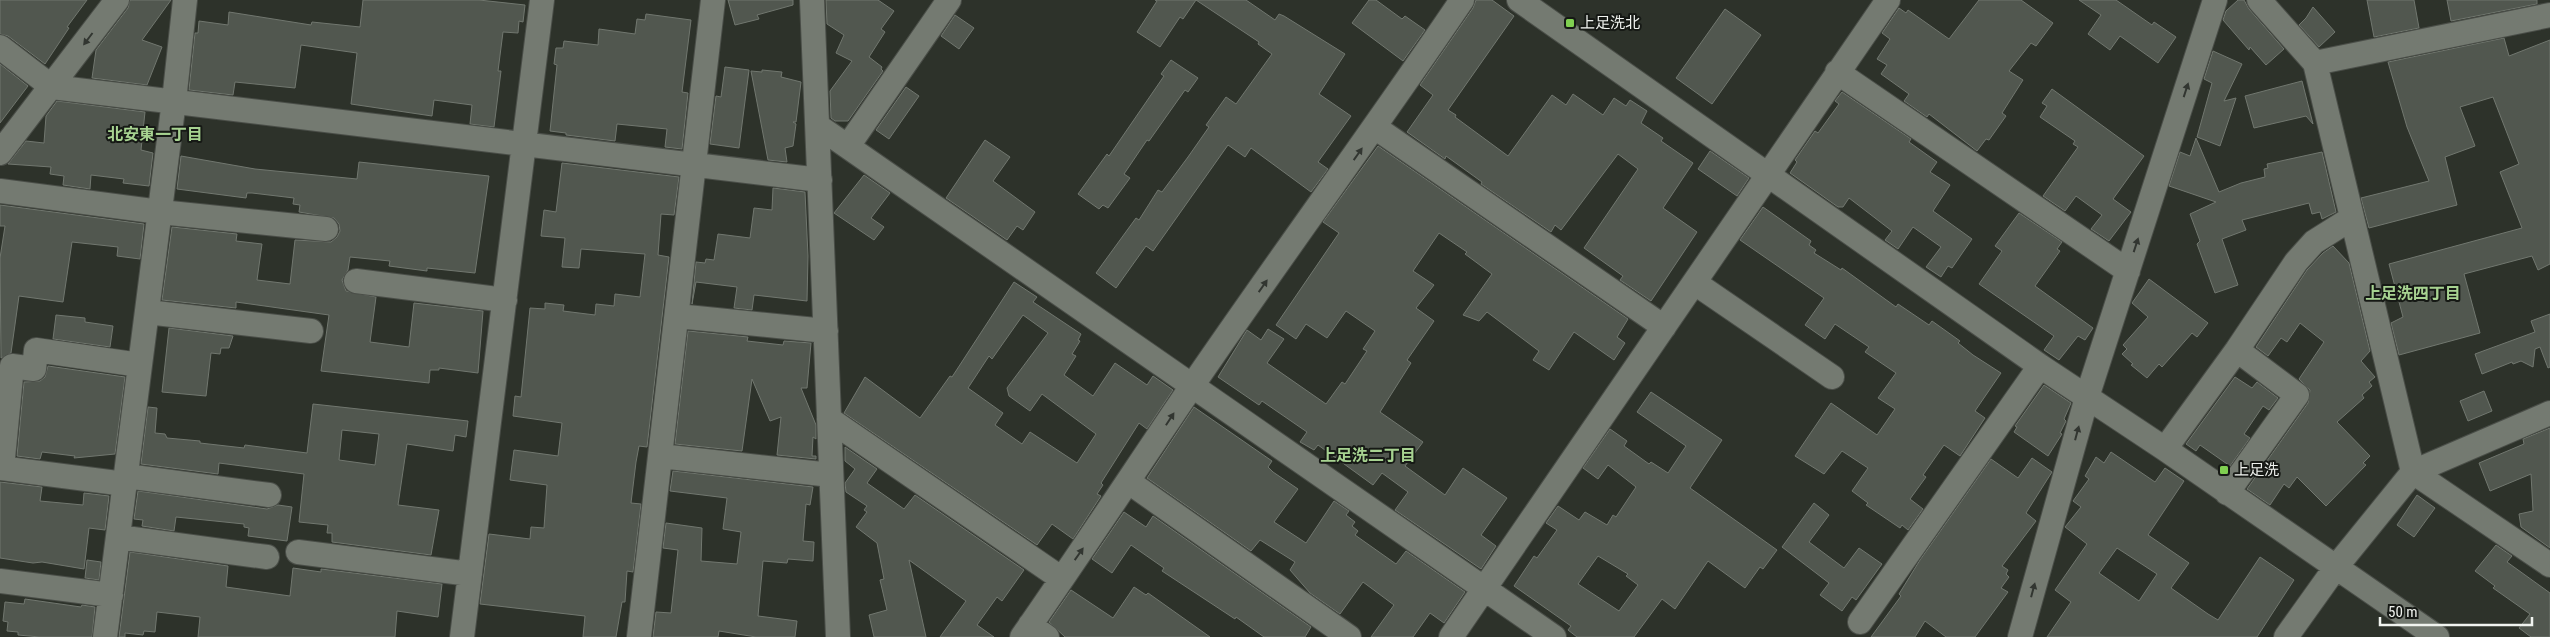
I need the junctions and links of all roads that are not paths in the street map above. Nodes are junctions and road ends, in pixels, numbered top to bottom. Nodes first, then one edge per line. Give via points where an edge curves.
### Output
1 (117, 0) edge
2 (185, 0) edge
3 (542, 0) edge
4 (713, 0) edge
5 (812, 0) edge
6 (949, 0) edge
7 (1462, 0) edge
8 (1519, 0) edge
9 (1888, 0) edge
10 (2215, 0) edge
11 (2259, 0) edge
12 (2550, 15) edge
13 (0, 47) edge
14 (2314, 63) junction
15 (1837, 72) junction
16 (52, 87) junction
17 (174, 101) junction
18 (818, 126) junction
19 (1376, 128) junction
20 (524, 144) junction
21 (848, 146) junction
22 (0, 153) edge
23 (695, 165) junction
24 (1770, 175) junction
25 (820, 180) junction
26 (0, 191) edge
27 (160, 212) junction
28 (2352, 218) junction
29 (326, 229) dead end
30 (2128, 271) junction
31 (356, 282) dead end
32 (1695, 283) junction
33 (505, 300) junction
34 (147, 312) junction
35 (677, 316) junction
36 (1664, 327) junction
37 (311, 331) dead end
38 (826, 331) junction
39 (2237, 350) junction
40 (140, 365) junction
41 (2040, 366) junction
42 (1832, 377) dead end
43 (1192, 386) junction
44 (2087, 397) junction
45 (2550, 413) edge
46 (829, 419) junction
47 (2165, 449) junction
48 (660, 456) junction
49 (1, 468) edge
50 (2413, 472) junction
51 (831, 475) junction
52 (126, 480) junction
53 (1129, 482) junction
54 (2227, 493) junction
55 (268, 494) dead end
56 (118, 537) junction
57 (298, 552) dead end
58 (267, 558) dead end
59 (2550, 565) edge
60 (2336, 567) junction
61 (470, 574) junction
62 (1062, 579) junction
63 (0, 581) edge
64 (1485, 590) junction
65 (111, 595) junction
66 (1860, 622) dead end
67 (1033, 633) edge
68 (105, 637) edge
69 (462, 637) edge
70 (639, 637) edge
71 (838, 637) edge
72 (1349, 637) edge
73 (1451, 637) edge
74 (1554, 637) edge
75 (2020, 637) edge
76 (2286, 637) edge
77 (2437, 637) edge

1 -> 16 street
2 - 17 street
3 - 20 street
4 - 23 street
5 - 18 street
6 - 21 street
7 - 19 street
8 - 24 street
9 - 15 street
30 -> 10 street
11 - 14 street
12 - 14 street
13 - 16 street
14 - 28 street
15 - 24 street
15 - 30 street
16 - 17 street
16 - 22 street
17 - 20 street
17 - 27 street
18 - 21 street
18 - 25 street
19 - 36 street
43 -> 19 street
20 - 23 street
20 - 33 street
21 - 43 street
23 - 25 street
23 - 35 street
24 - 32 street
24 - 41 street
25 - 38 street
26 - 27 street
27 - 29 street
27 - 34 street
28 - 39 street via 2314,242 2296,262
28 - 50 street
30 - 44 street
31 - 33 street
32 - 36 street
32 - 42 street
33 - 61 street
34 - 37 street
34 - 40 street
35 - 38 street
35 - 48 street
36 - 64 street
38 - 46 street
39 - 47 street
39 - 54 street via 2297,395
40 - 49 street via 36,350 34,369 12,366
40 - 52 street
41 - 44 street
41 - 66 street
53 -> 43 street
43 - 64 street
44 - 47 street
75 -> 44 street
45 - 50 street
46 - 51 street
46 - 62 street
47 - 54 street
48 - 51 street
48 - 70 street
49 - 52 street
50 - 59 street
50 - 60 street
51 - 71 street
52 - 55 street
52 - 56 street
62 -> 53 street
53 - 72 street
54 - 60 street
56 - 58 street
56 - 65 street
57 - 61 street
60 - 76 street
60 - 77 street
61 - 69 street
62 - 67 street
63 - 65 street
64 - 73 street
64 - 74 street
65 - 68 street

